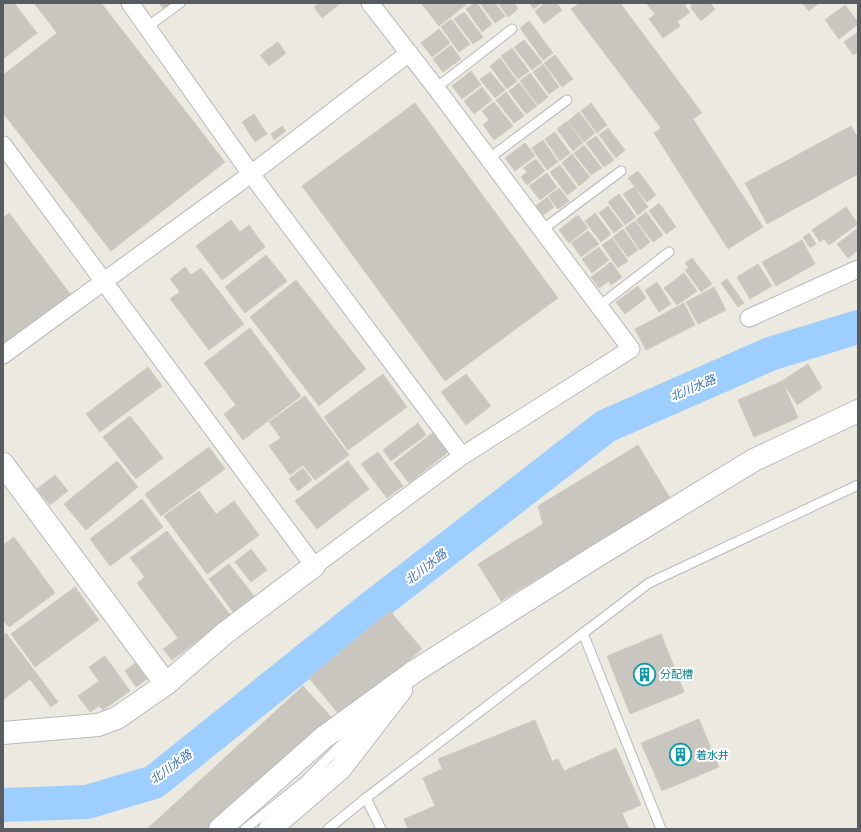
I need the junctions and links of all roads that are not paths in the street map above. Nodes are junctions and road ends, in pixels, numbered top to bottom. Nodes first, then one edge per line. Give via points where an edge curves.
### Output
1 (130, 3) edge
2 (180, 3) edge
3 (370, 3) edge
4 (147, 27) junction
5 (512, 28) dead end
6 (409, 53) junction
7 (436, 88) junction
8 (567, 100) dead end
9 (3, 145) edge
10 (488, 159) junction
11 (621, 172) dead end
12 (251, 174) junction
13 (542, 230) junction
14 (669, 252) dead end
15 (858, 269) edge
16 (105, 282) junction
17 (599, 306) junction
18 (749, 318) dead end
19 (3, 356) edge
20 (858, 410) edge
21 (462, 456) junction
22 (3, 464) edge
23 (858, 485) edge
24 (314, 566) junction
25 (583, 633) junction
26 (415, 671) junction
27 (166, 684) junction
28 (3, 734) edge
29 (366, 798) junction
30 (220, 829) edge
31 (245, 829) edge
32 (270, 829) edge
33 (328, 829) edge
34 (381, 829) edge
35 (661, 829) edge

1 - 4 street
2 - 4 lane
3 - 6 street
4 - 12 street
5 - 7 lane
6 - 7 street
6 - 12 street
7 - 10 street
8 - 10 lane
9 - 16 street
10 - 13 street
11 - 13 lane
12 - 16 street
12 - 21 street
13 - 17 street
14 - 17 lane
15 - 18 street
16 - 19 street
16 - 24 street
17 - 21 street via 631,349
20 - 26 street via 754,460
21 - 24 street
22 - 27 street
23 - 25 lane via 649,583
24 - 27 street via 225,633
25 - 29 lane
25 - 35 lane
26 - 30 street via 323,738
26 - 31 lane via 305,781
26 - 32 street via 340,769
27 - 28 street via 117,718 98,725
29 - 33 lane
29 - 34 lane

